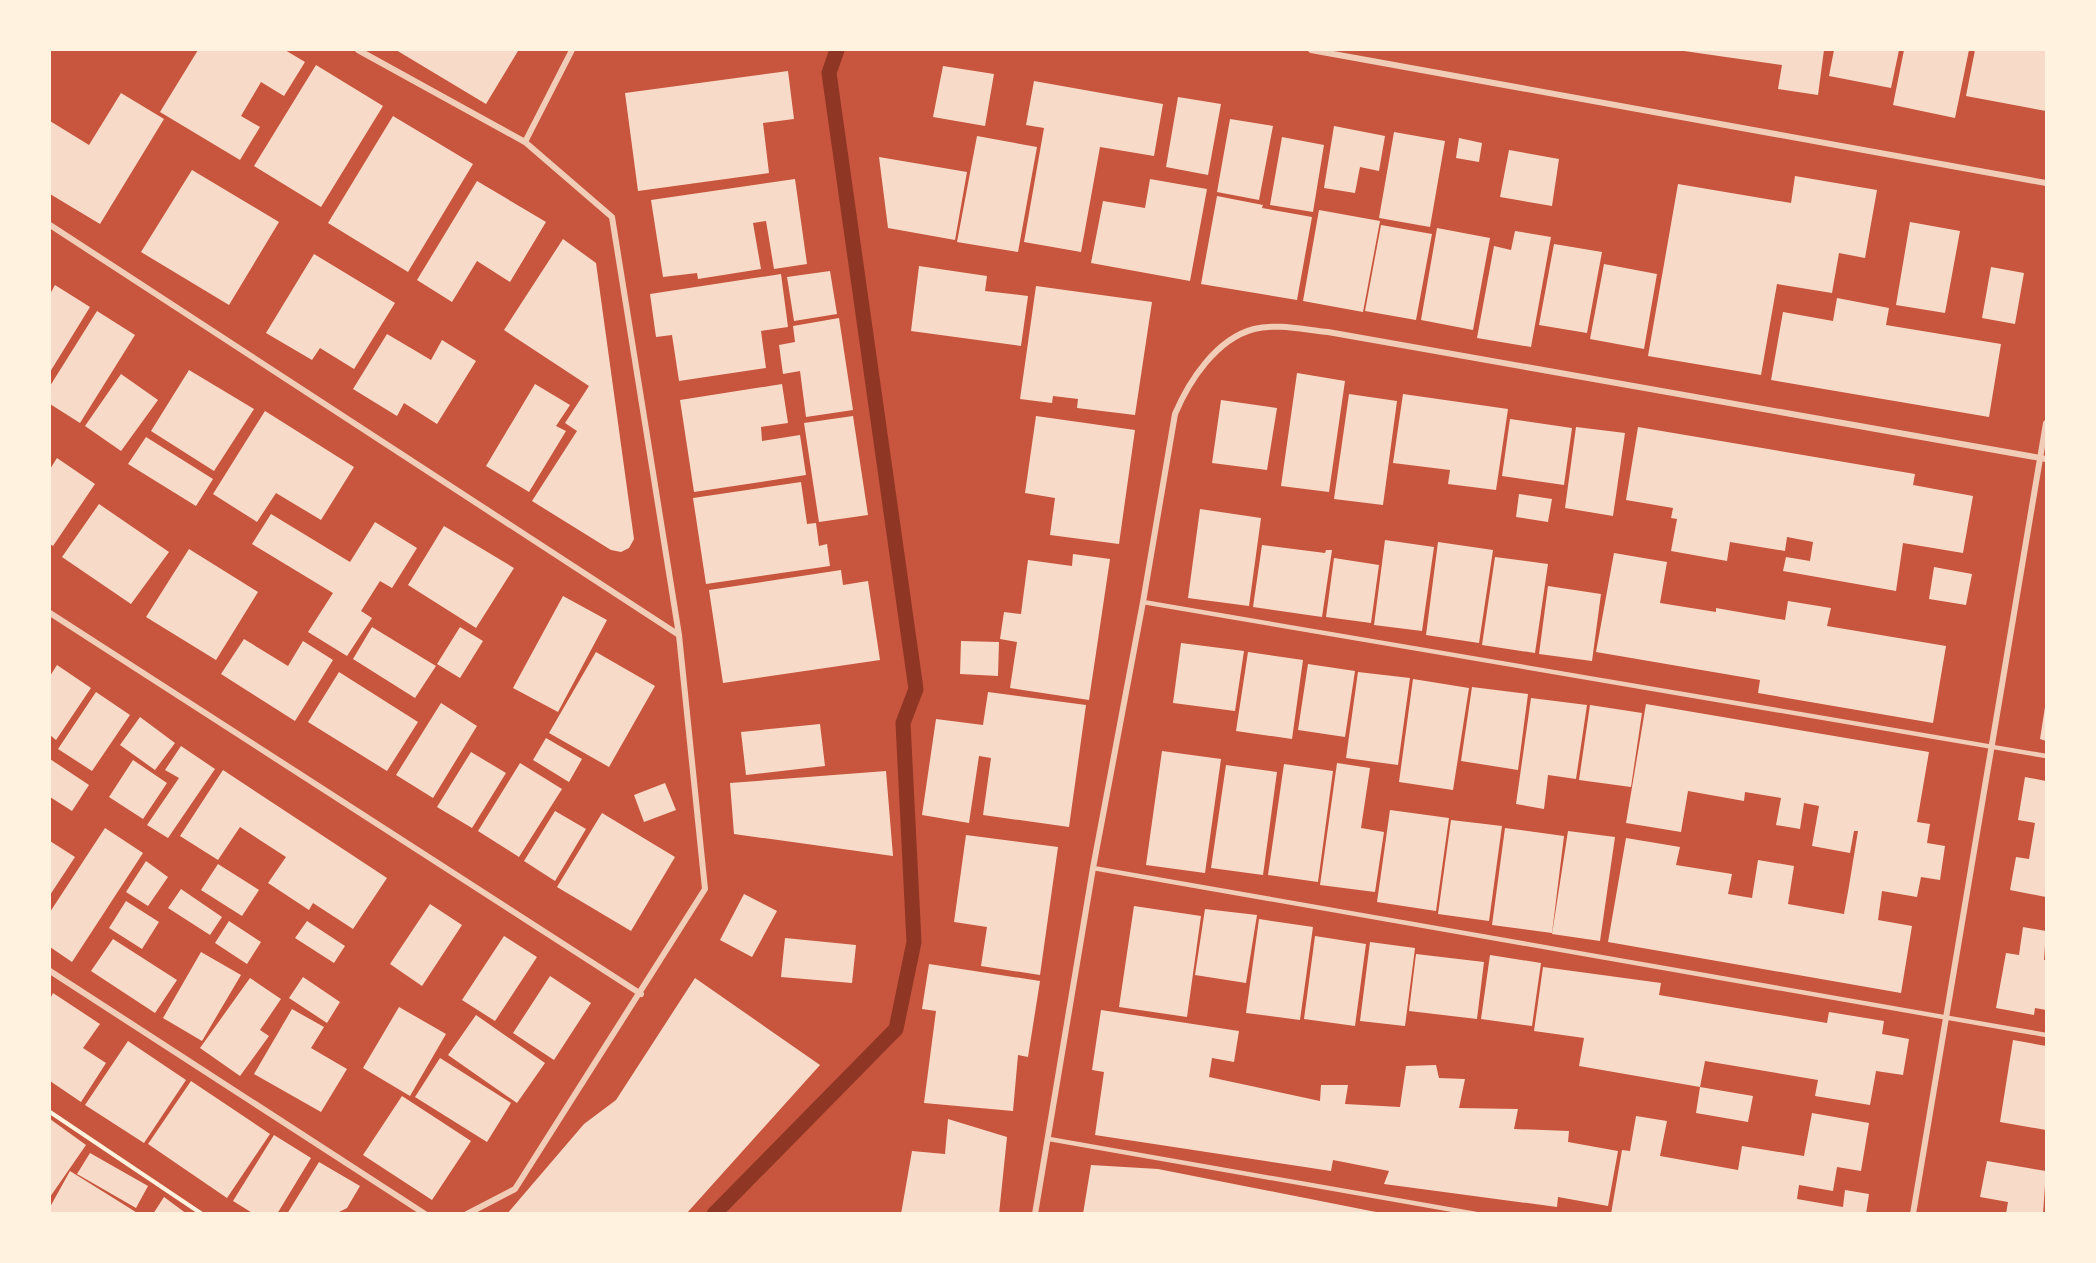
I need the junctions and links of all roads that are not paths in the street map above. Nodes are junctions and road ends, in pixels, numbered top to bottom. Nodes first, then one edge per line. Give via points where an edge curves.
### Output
1 (358, 50) edge
2 (572, 50) edge
3 (1311, 50) edge
4 (525, 142) junction
5 (2046, 183) edge
6 (50, 225) edge
7 (2046, 423) edge
8 (2043, 459) edge
9 (1143, 602) junction
10 (50, 613) edge
11 (679, 635) junction
12 (1990, 746) junction
13 (2046, 756) edge
14 (1093, 868) junction
15 (50, 971) edge
16 (641, 994) junction
17 (1945, 1018) junction
18 (2046, 1035) edge
19 (1049, 1139) junction
20 (425, 1214) edge
21 (467, 1214) edge
22 (1035, 1214) edge
23 (1476, 1214) edge
24 (1913, 1214) edge

1 - 4 street
2 - 4 street
3 - 5 street
4 - 11 street via 612,217
6 - 11 street
7 - 8 street
8 - 9 street via 1340,334 1254,329 1221,347 1183,395 1175,414
8 - 12 street
9 - 12 lane
9 - 14 street
10 - 16 street
11 - 16 street via 705,889
12 - 13 lane
12 - 17 street
14 - 17 lane
14 - 19 street
15 - 20 street
16 - 21 street via 515,1189
17 - 18 lane
17 - 24 street
19 - 22 street
19 - 23 lane

